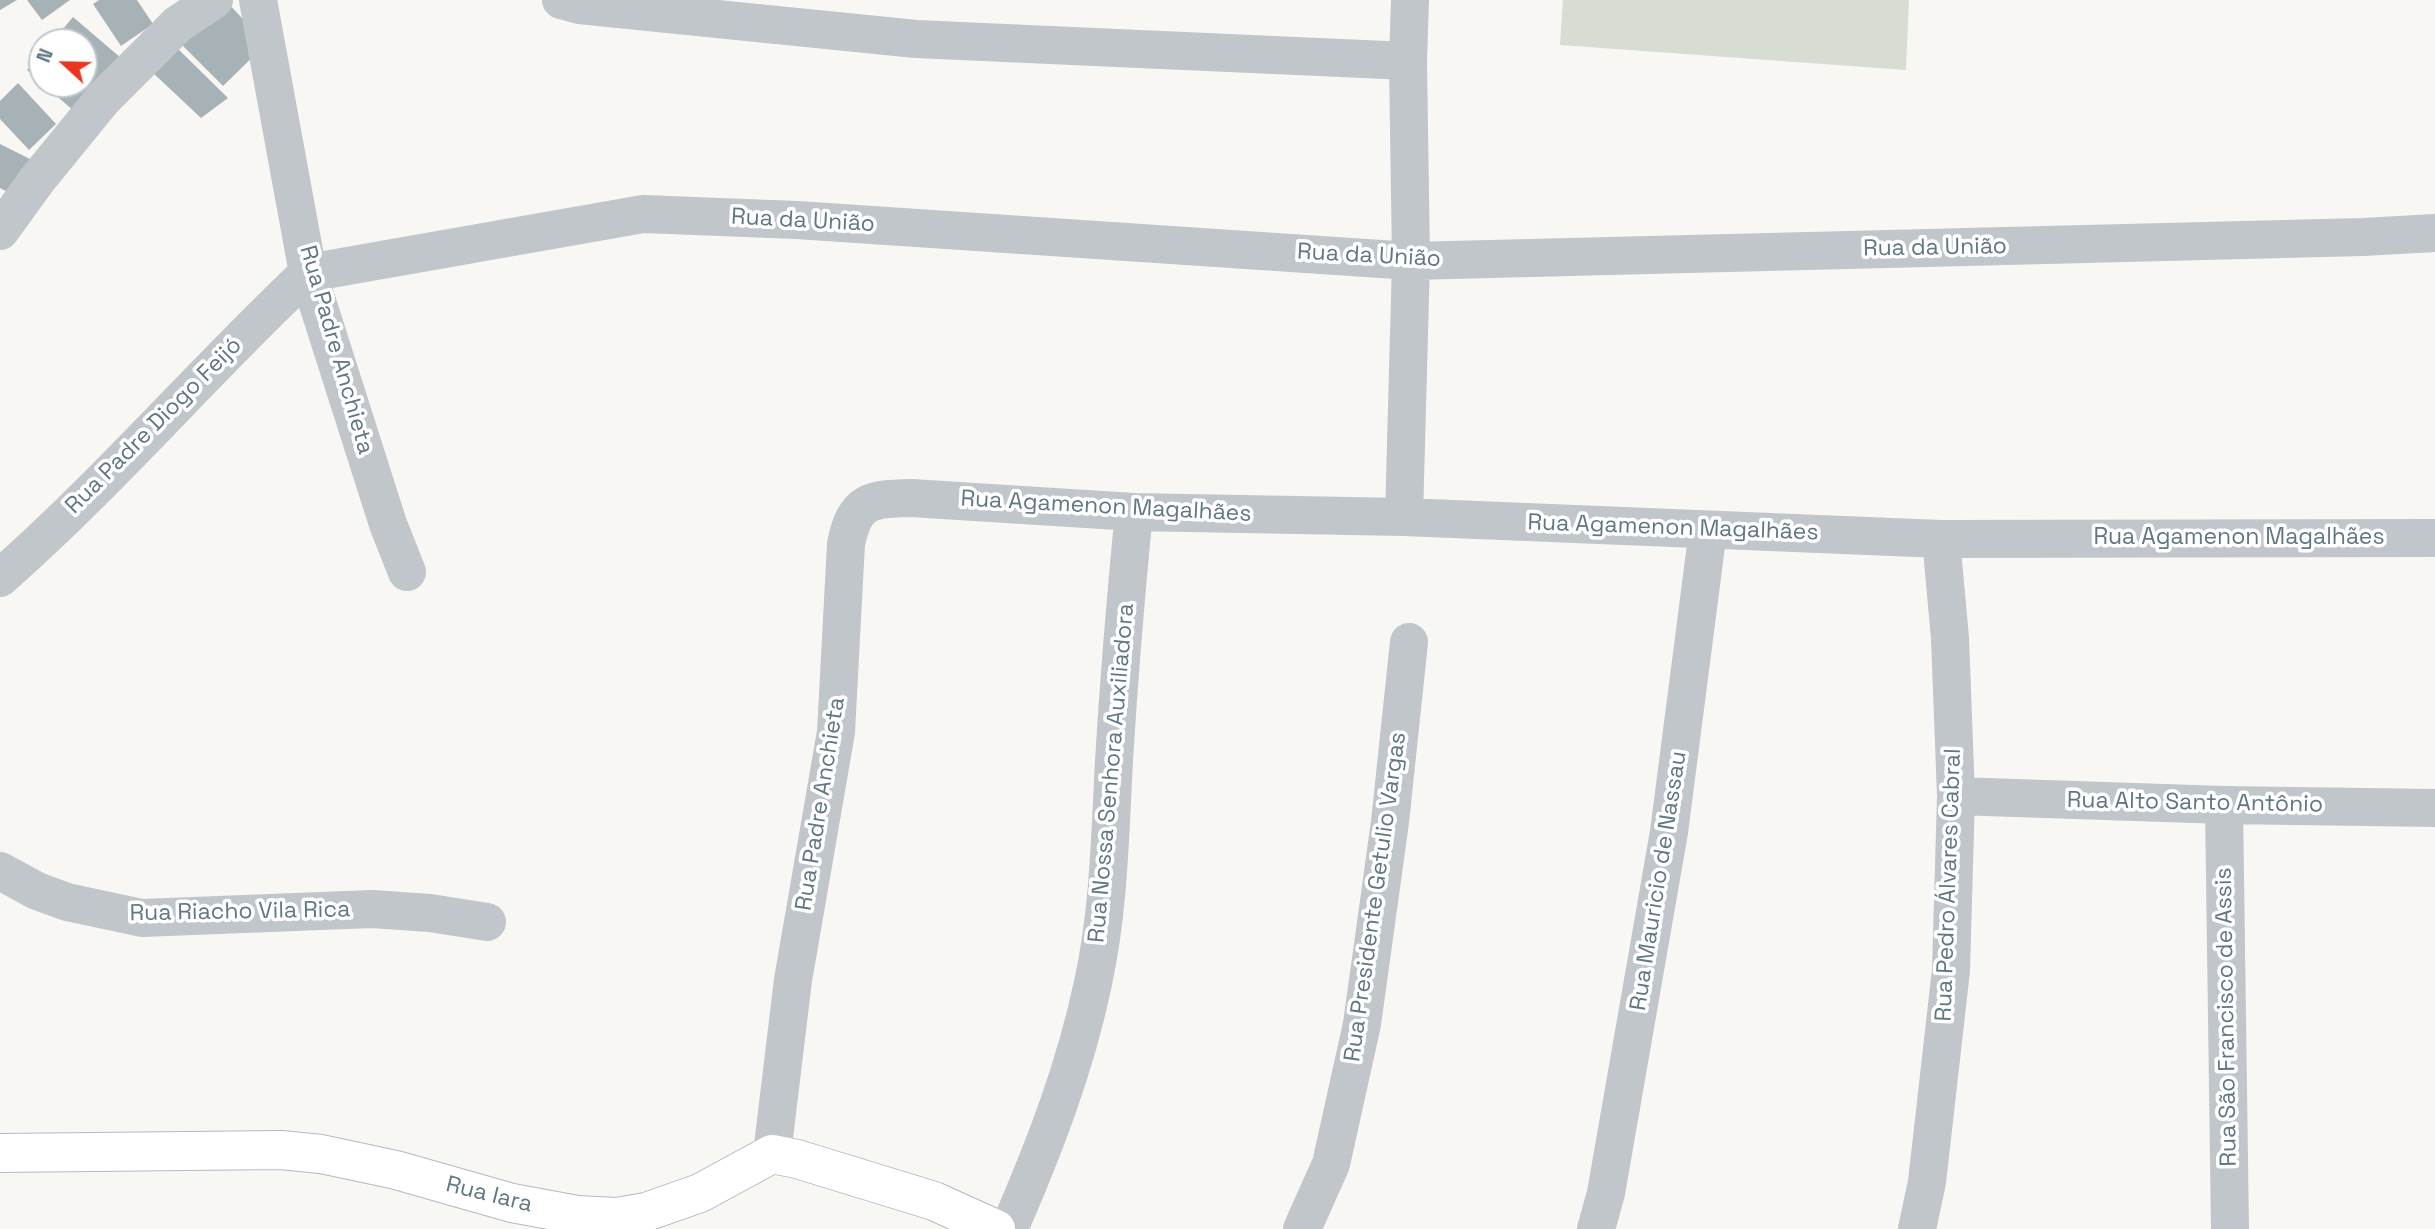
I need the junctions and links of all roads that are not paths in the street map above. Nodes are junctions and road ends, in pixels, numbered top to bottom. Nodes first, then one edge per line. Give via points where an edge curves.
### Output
1 (214, 0) edge
2 (258, 0) edge
3 (561, 0) edge
4 (1410, 0) edge
5 (1408, 61) junction
6 (0, 230) edge
7 (2435, 233) edge
8 (1411, 261) junction
9 (308, 273) junction
10 (911, 498) joint
11 (1134, 512) junction
12 (1404, 517) junction
13 (1708, 530) junction
14 (2435, 538) edge
15 (1941, 539) junction
16 (407, 572) dead end
17 (0, 578) edge
18 (1409, 642) dead end
19 (1956, 796) junction
20 (2224, 805) junction
21 (2435, 808) edge
22 (0, 871) edge
23 (487, 922) dead end
24 (0, 1153) edge
25 (772, 1154) junction
26 (996, 1229) edge
27 (1009, 1229) edge
28 (1302, 1229) edge
29 (1596, 1229) edge
30 (1917, 1229) edge
31 (2230, 1229) edge

1 - 6 street via 178,24 103,99
2 - 9 street, Rua Padre Anchieta
3 - 5 street via 916,39
4 - 5 street
5 - 8 street
7 - 8 street, Rua da União
8 - 9 street, Rua da União via 643,214
8 - 12 street
9 - 16 street, Rua Padre Anchieta
9 - 17 street, Rua Padre Diogo Feijó
10 - 11 street, Rua Agamenon Magalhães
10 - 25 street, Rua Padre Anchieta via 871,501 850,528 846,544 836,732 793,980
11 - 12 street, Rua Agamenon Magalhães
11 - 27 street, Rua Nossa Senhora Auxiliadora via 1106,904 1094,980 1078,1050 1049,1136
12 - 13 street, Rua Agamenon Magalhães
13 - 15 street, Rua Agamenon Magalhães
13 - 29 street, Rua Mauricio de Nassau via 1669,832
14 - 15 street, Rua Agamenon Magalhães
15 - 19 street, Rua Pedro Álvares Cabral
18 - 28 street, Rua Presidente Getulio Vargas via 1362,1024 1331,1164
19 - 20 street, Rua Alto Santo Antônio
19 - 30 street, Rua Pedro Álvares Cabral via 1951,970 1927,1182
20 - 21 street, Rua Alto Santo Antônio
20 - 31 street, Rua São Francisco de Assis
22 - 23 street, Rua Riacho Vila Rica via 67,902 142,918 372,909
24 - 25 street, Rua Iara via 281,1150 321,1154 512,1202 577,1215 617,1217 700,1193
25 - 26 street via 934,1201

